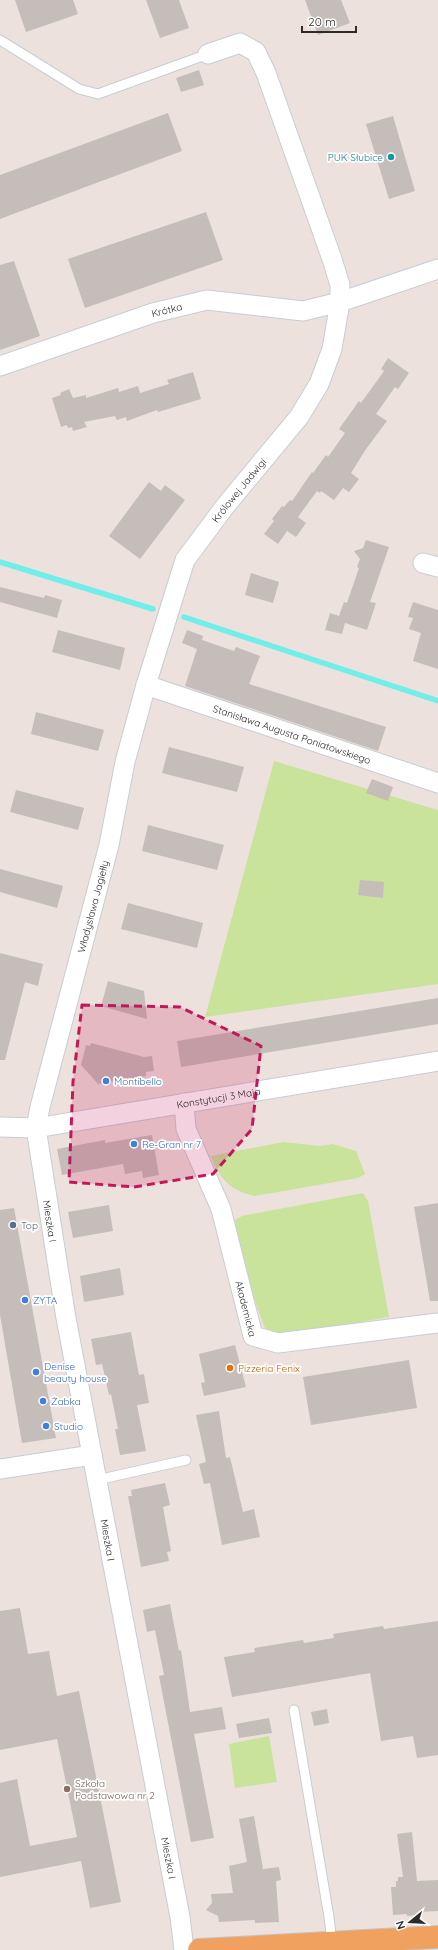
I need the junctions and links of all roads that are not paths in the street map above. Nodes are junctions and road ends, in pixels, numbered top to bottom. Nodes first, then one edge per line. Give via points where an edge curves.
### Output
1 (0, 40) edge
2 (208, 54) joint
3 (438, 269) edge
4 (340, 302) junction
5 (0, 366) edge
6 (146, 685) junction
7 (438, 783) edge
8 (438, 1063) edge
9 (184, 1103) junction
10 (0, 1126) edge
11 (36, 1128) junction
12 (438, 1323) edge
13 (92, 1455) junction
14 (186, 1460) dead end
15 (0, 1469) edge
16 (97, 1480) junction
17 (294, 1710) dead end
18 (438, 1937) edge
19 (332, 1942) junction
20 (184, 1950) edge
21 (200, 1950) edge

1 - 2 lane via 79,89 98,94
2 - 4 street via 240,43 256,52 266,73 332,259 340,285
3 - 4 street, Krótka
4 - 5 street, Krótka via 303,312 207,300 153,313
4 - 6 street, Królowej Jadwigi via 332,349 319,384 299,417 226,505 185,560
6 - 7 street, Stanisława Augusta Poniatowskiego
6 - 11 street, Władysława Jagiełły via 125,762 109,845
8 - 9 street, Konstytucji 3 Maja
9 - 11 street, Konstytucji 3 Maja
9 - 12 street, Akademicka via 186,1129 221,1209 253,1336 278,1343
10 - 11 street, Konstytucji 3 Maja
11 - 13 street, Mieszka I via 64,1311
13 - 15 street
13 - 16 street, Mieszka I
14 - 16 lane
16 - 20 street, Mieszka I via 180,1917
17 - 19 lane
18 - 19 main road
19 - 21 main road

